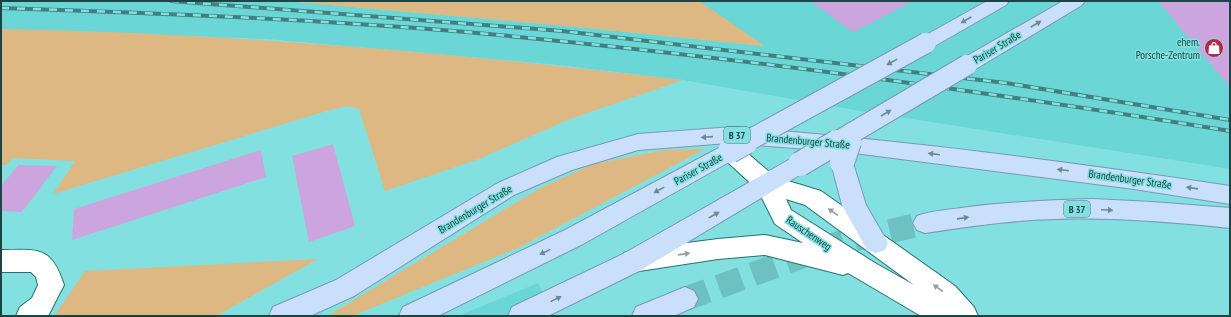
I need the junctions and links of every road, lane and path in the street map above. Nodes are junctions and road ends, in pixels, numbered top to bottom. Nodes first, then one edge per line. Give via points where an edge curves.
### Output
1 (1000, 1) edge
2 (1076, 1) edge
3 (852, 133) junction
4 (730, 151) junction
5 (767, 184) junction
6 (1230, 194) edge
7 (1230, 218) edge
8 (925, 224) tunnel mouth
9 (876, 243) junction
10 (1, 261) edge
11 (632, 262) junction
12 (866, 271) junction
13 (685, 298) tunnel mouth
14 (29, 316) edge
15 (282, 316) edge
16 (412, 316) edge
17 (521, 316) edge
18 (645, 316) edge
19 (949, 316) edge
20 (965, 316) edge

1 -> 4 main road, Pariser Straße, bridge
3 -> 2 main road, Pariser Straße, bridge
3 - 5 main road, Pariser Straße, bridge
3 - 9 main road, bridge via 842,163 848,193 855,210
4 - 5 street
4 -> 16 main road, Pariser Straße via 574,237
9 -> 5 street via 813,198
11 -> 5 main road, Pariser Straße
5 - 12 street, Rauschenweg via 783,217
6 -> 15 main road, Brandenburger Straße / B 37 via 846,144 733,135 638,142 565,163 506,189 345,288
8 -> 7 main road, B 37 via 999,213 1072,209
20 -> 9 street via 946,294
10 - 14 street via 37,261 47,272 51,286 41,306
11 -> 12 street via 765,245
17 -> 11 main road, Pariser Straße
12 - 19 street, Rauschenweg
13 - 18 main road

